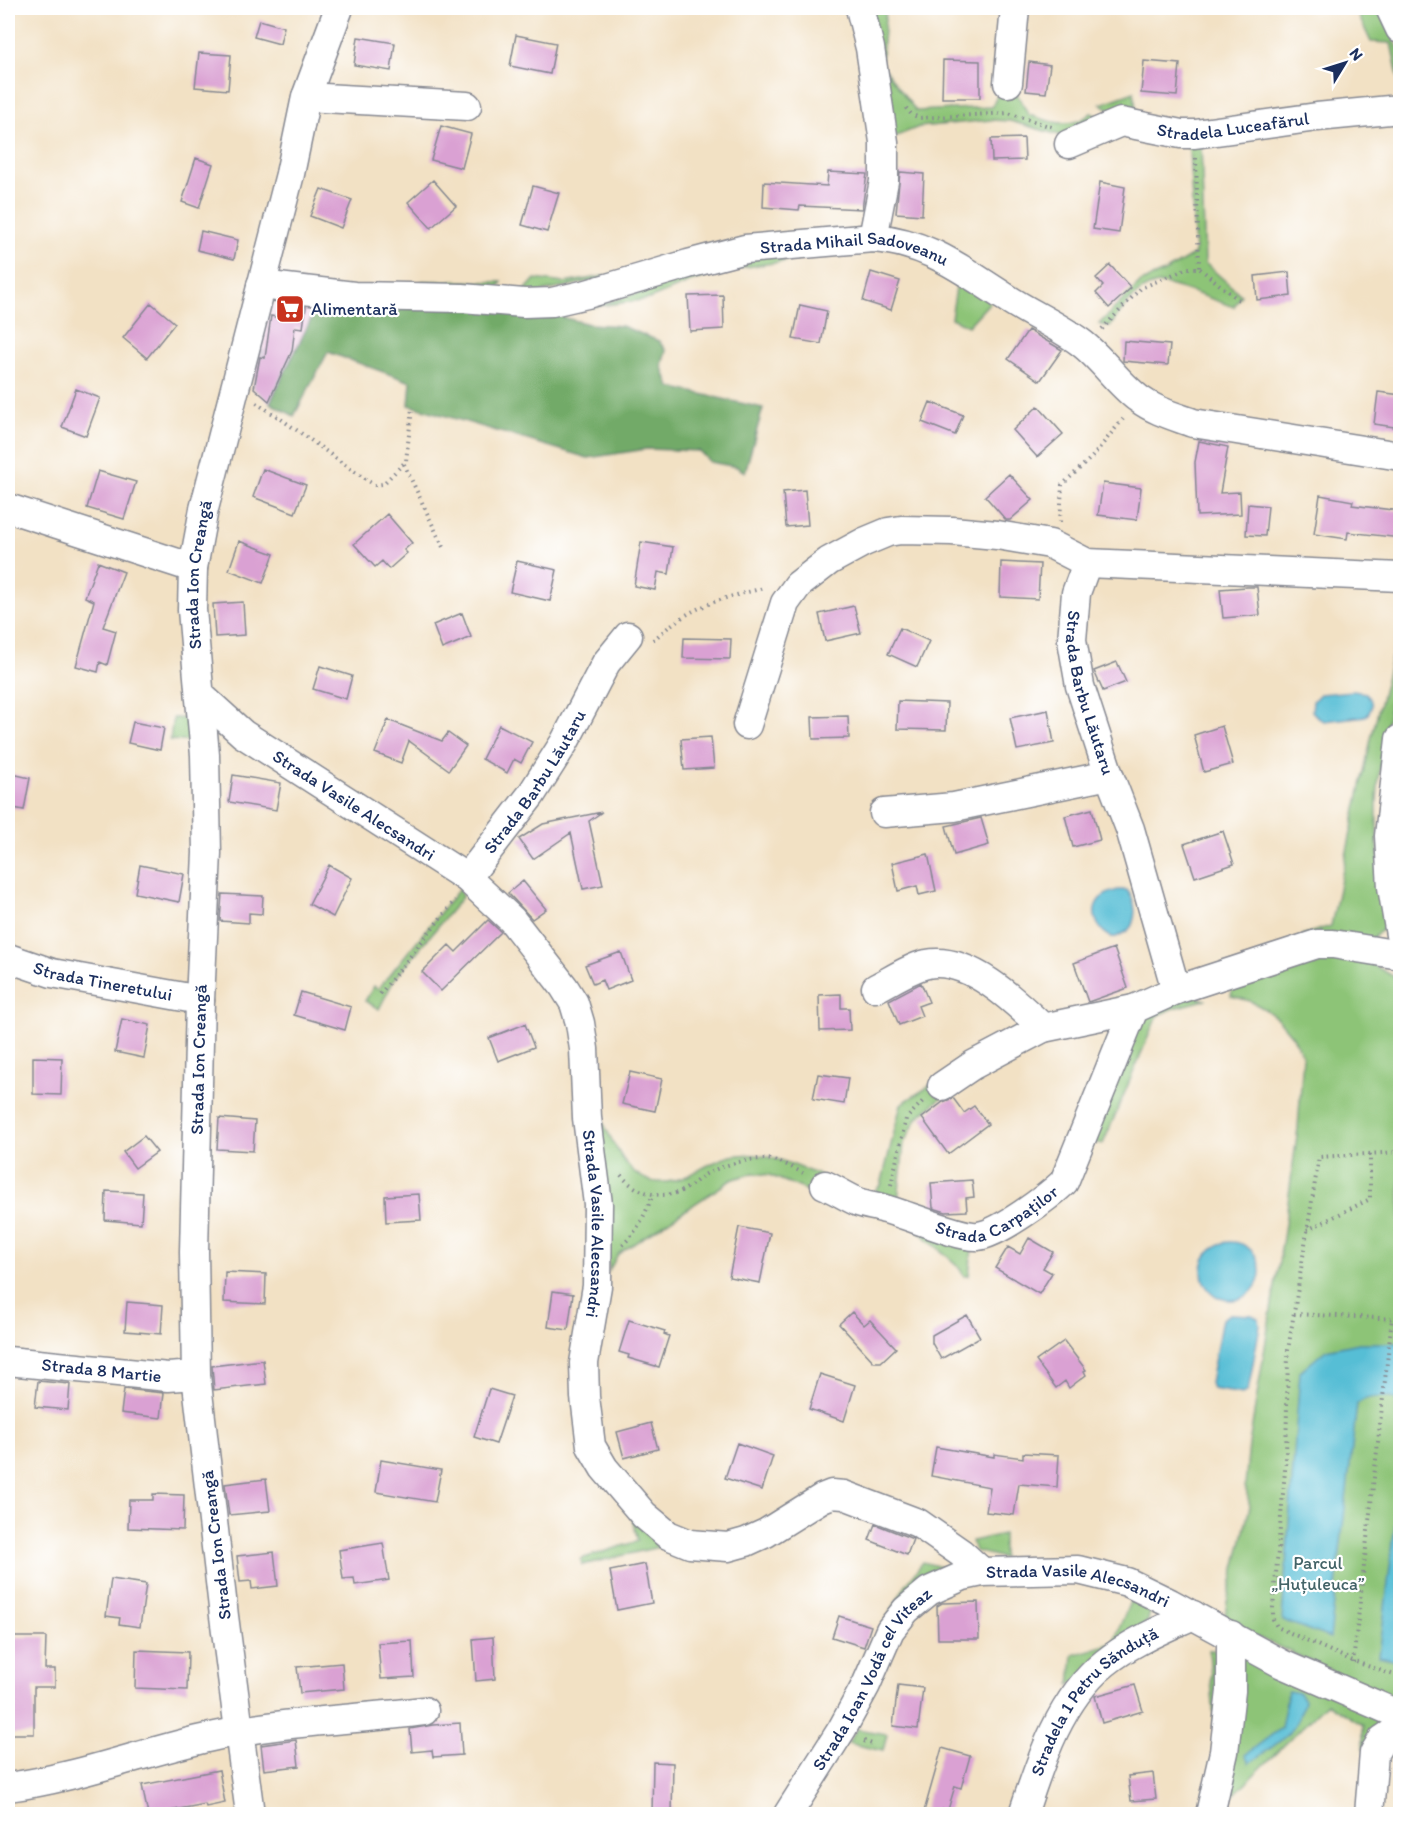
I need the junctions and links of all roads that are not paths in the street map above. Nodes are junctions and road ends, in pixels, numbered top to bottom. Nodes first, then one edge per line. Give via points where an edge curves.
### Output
1 (339, 8) edge
2 (860, 8) edge
3 (1015, 8) edge
4 (1390, 8) edge
5 (1401, 29) edge
6 (1008, 83) dead end
7 (306, 97) junction
8 (467, 106) dead end
9 (1401, 109) edge
10 (1069, 144) dead end
11 (873, 238) junction
12 (261, 285) junction
13 (1401, 456) edge
14 (8, 508) edge
15 (1087, 563) junction
16 (193, 568) junction
17 (1401, 577) edge
18 (639, 639) road end
19 (200, 695) junction
20 (747, 725) dead end
21 (243, 734) junction
22 (1401, 739) edge
23 (205, 755) junction
24 (1109, 775) junction
25 (884, 813) dead end
26 (470, 880) junction
27 (1401, 935) edge
28 (1401, 955) edge
29 (8, 958) edge
30 (876, 988) dead end
31 (1176, 990) junction
32 (200, 1000) junction
33 (1134, 1009) junction
34 (1043, 1028) junction
35 (942, 1086) road end
36 (825, 1185) road end
37 (8, 1361) edge
38 (196, 1375) junction
39 (982, 1572) junction
40 (1193, 1616) junction
41 (1231, 1635) junction
42 (424, 1711) dead end
43 (1401, 1715) edge
44 (1401, 1728) edge
45 (239, 1732) junction
46 (8, 1787) edge
47 (250, 1815) edge
48 (788, 1815) edge
49 (1023, 1815) edge
50 (1210, 1815) edge
51 (1369, 1815) edge

1 - 7 street, Strada Ion Creangă
2 - 11 street via 884,142 885,181
3 - 6 street
4 - 5 street
7 - 8 street
7 - 12 street, Strada Ion Creangă
9 - 10 street, Stradela Luceafărul via 1195,134 1121,122
11 - 12 street, Strada Mihail Sadoveanu via 746,249 552,302 354,296
11 - 13 street, Strada Mihail Sadoveanu via 922,249 965,270 1086,347 1138,399 1161,412 1193,423
12 - 16 street, Strada Ion Creangă via 204,509
14 - 16 street
15 - 17 street
15 - 20 street via 1050,544 997,535 888,532 829,561 798,585 785,603
15 - 24 street, Strada Barbu Lăutaru via 1076,593 1072,640 1080,686
16 - 19 street, Strada Ion Creangă via 192,610
18 - 26 street, Strada Barbu Lăutaru via 606,663 564,743
19 - 21 street, Strada Vasile Alecsandri
19 - 23 street, Strada Ion Creangă
21 - 23 street via 225,740
21 - 26 street, Strada Vasile Alecsandri
22 - 27 street via 1389,836 1392,887
23 - 32 street, Strada Ion Creangă via 207,861
24 - 25 street, Strada Barbu Lăutaru via 954,807
24 - 31 street via 1130,829
26 - 39 street, Strada Vasile Alecsandri via 512,920 564,987 574,1002 580,1023 598,1204 597,1286 584,1363 591,1446 604,1468 644,1515 668,1535 690,1544 737,1545 766,1533 822,1498 844,1495 918,1523
28 - 31 street via 1317,944
29 - 32 street, Strada Tineretului via 52,973
30 - 34 street via 924,965 953,966 994,985
31 - 33 street
32 - 38 street, Strada Ion Creangă via 194,1252
33 - 34 street
33 - 36 street, Strada Carpaților via 1064,1182 1047,1198 1010,1221 979,1236 858,1202
34 - 35 street
37 - 38 street, Strada 8 Martie via 168,1377
38 - 45 street, Strada Ion Creangă
39 - 40 street, Strada Vasile Alecsandri via 1078,1570 1127,1582
39 - 48 street, Strada Ioan Vodă cel Viteaz via 929,1591 890,1630 842,1729
40 - 41 street, Strada Vasile Alecsandri
40 - 49 street, Stradela 1 Petru Sănduță via 1127,1647 1085,1682 1048,1745
41 - 43 street, Strada Vasile Alecsandri via 1282,1664
41 - 50 street via 1231,1691 1224,1752
42 - 45 street via 316,1720
44 - 51 street via 1382,1740 1374,1753
45 - 46 street via 39,1783
45 - 47 street, Strada Ion Creangă

